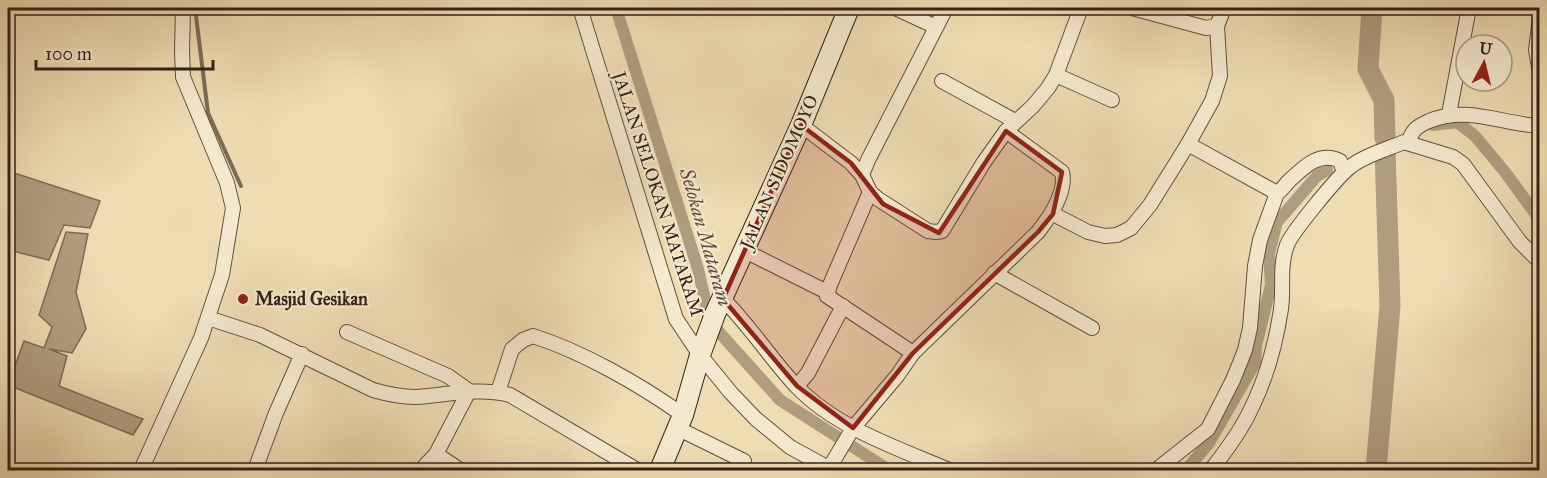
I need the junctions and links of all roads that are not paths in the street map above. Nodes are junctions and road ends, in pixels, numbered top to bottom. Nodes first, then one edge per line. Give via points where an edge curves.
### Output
1 (183, 8) edge
2 (580, 8) edge
3 (849, 8) edge
4 (895, 8) edge
5 (946, 8) edge
6 (1081, 8) edge
7 (1132, 8) edge
8 (1224, 8) edge
9 (1469, 8) edge
10 (1539, 17) edge
11 (1217, 26) junction
12 (936, 27) junction
13 (1539, 72) edge
14 (1056, 75) junction
15 (942, 81) dead end
16 (1112, 100) dead end
17 (1449, 114) junction
18 (801, 124) junction
19 (1011, 126) junction
20 (1539, 126) edge
21 (1406, 142) junction
22 (1188, 144) junction
23 (1348, 169) junction
24 (862, 175) junction
25 (870, 192) junction
26 (1276, 193) junction
27 (1053, 214) junction
28 (745, 251) junction
29 (1539, 262) edge
30 (994, 273) junction
31 (827, 292) junction
32 (843, 306) junction
33 (719, 307) junction
34 (208, 318) junction
35 (1092, 328) dead end
36 (346, 332) dead end
37 (912, 353) junction
38 (302, 354) junction
39 (700, 355) junction
40 (797, 386) junction
41 (469, 391) junction
42 (498, 392) junction
43 (680, 422) junction
44 (853, 428) junction
45 (436, 454) junction
46 (744, 461) dead end
47 (831, 468) edge
48 (141, 471) edge
49 (255, 471) edge
50 (421, 471) edge
51 (460, 471) edge
52 (637, 471) edge
53 (660, 471) edge
54 (949, 471) edge
55 (1156, 471) edge
56 (1211, 471) edge

1 - 34 street via 183,76 227,183 233,208 222,275
2 - 39 street, JALAN SELOKAN MATARAM via 675,319
3 - 18 main road, JALAN SIDOMOYO
4 - 12 street
5 - 12 street
6 - 14 street
7 - 11 street via 1206,28
8 - 11 street
9 - 17 street
10 - 13 street
11 - 22 street via 1220,76 1212,101
12 - 24 street
14 - 16 street
14 - 19 street via 1033,106
15 - 19 street
17 - 20 street via 1473,114
17 - 21 street via 1414,128
18 - 24 street
18 - 28 main road, JALAN SIDOMOYO
19 - 25 street via 942,231 928,231
19 - 27 street via 1062,172
21 - 23 street
21 - 29 street via 1463,164
22 - 26 street
22 - 27 street via 1131,228 1105,236
23 - 26 street via 1340,161 1324,156
23 - 56 street via 1288,243 1282,265 1277,330 1258,392
24 - 25 street
25 - 31 street
26 - 55 street via 1260,240 1250,328 1233,380 1208,429
27 - 30 street
28 - 31 street
28 - 33 main road, JALAN SIDOMOYO
30 - 35 street
30 - 37 street
31 - 32 street via 829,298
32 - 37 street
32 - 40 street via 808,373
33 - 39 main road, JALAN SIDOMOYO
33 - 40 street
34 - 38 street via 261,335
34 - 48 street
36 - 41 street via 448,376
37 - 44 street
38 - 41 street via 373,390 392,395 414,397
38 - 49 street
39 - 43 main road, JALAN SIDOMOYO
39 - 47 street, JALAN SELOKAN MATARAM via 756,419 790,447
40 - 44 street via 813,402
41 - 42 street
41 - 45 street
42 - 43 street via 512,350 533,336 655,396
42 - 52 street via 521,401
43 - 46 street
43 - 53 main road, JALAN SIDOMOYO
44 - 47 street
44 - 54 street
45 - 50 street
45 - 51 street

